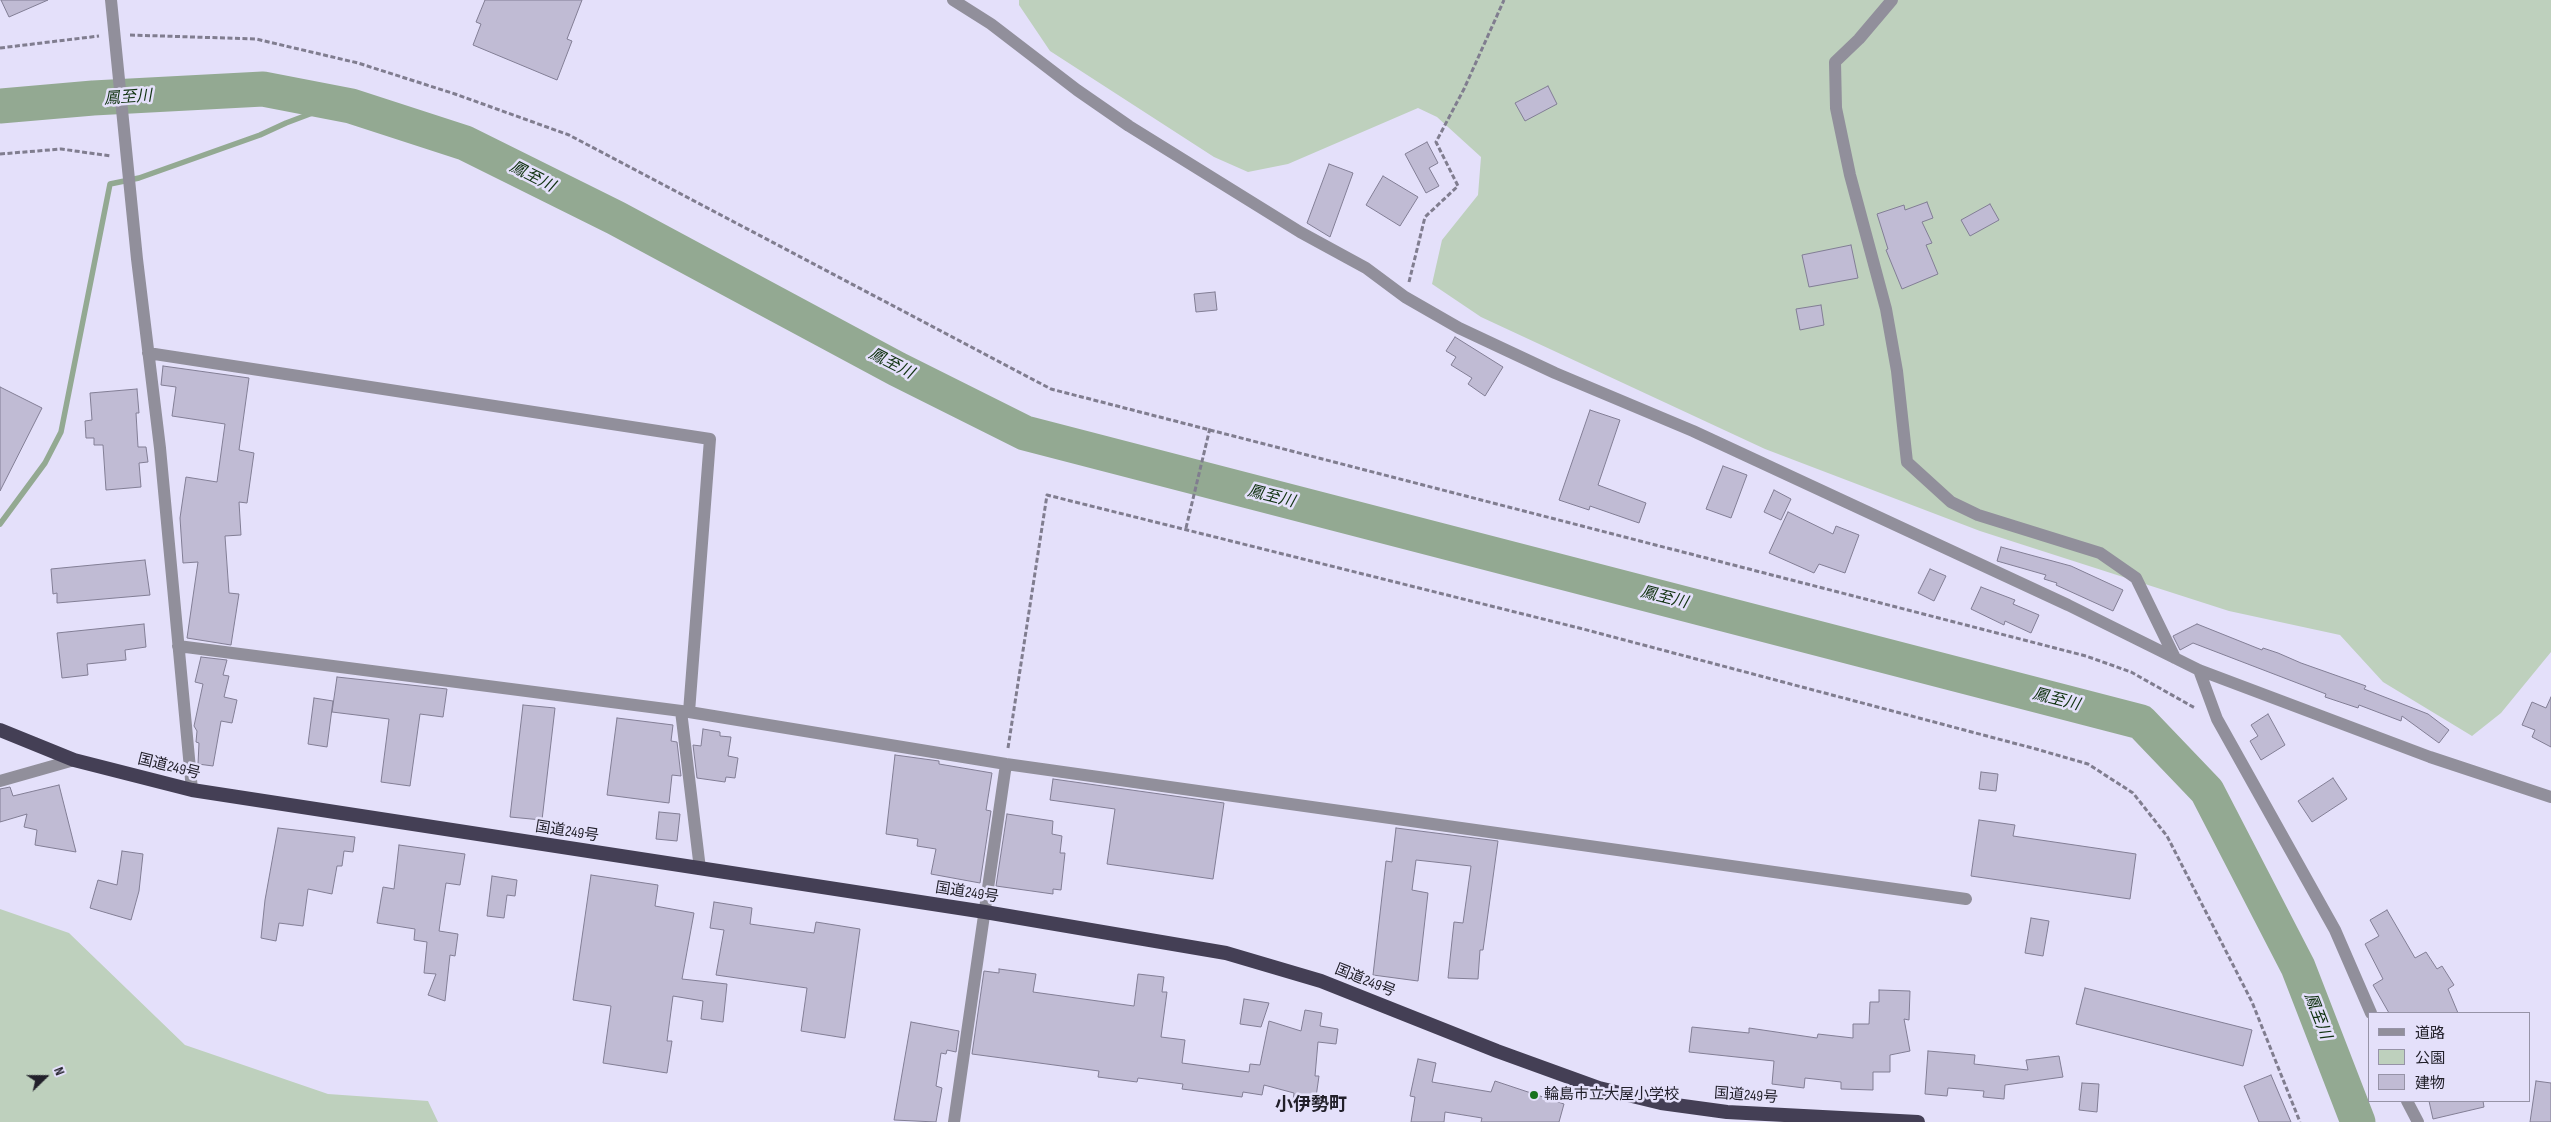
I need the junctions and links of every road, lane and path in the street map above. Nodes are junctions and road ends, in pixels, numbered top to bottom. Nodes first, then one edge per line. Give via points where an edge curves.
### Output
1 (111, 0) edge
2 (953, 0) edge
3 (1504, 0) edge
4 (1892, 0) edge
5 (113, 36) junction
6 (0, 48) edge
7 (0, 154) edge
8 (127, 164) junction
9 (1405, 297) junction
10 (148, 353) junction
11 (1210, 428) junction
12 (1186, 528) junction
13 (178, 646) junction
14 (2175, 658) junction
15 (2199, 670) junction
16 (685, 712) junction
17 (2216, 720) junction
18 (0, 730) edge
19 (74, 760) junction
20 (1006, 764) junction
21 (0, 781) edge
22 (192, 790) junction
23 (2551, 797) edge
24 (700, 869) junction
25 (1966, 899) dead end
26 (985, 912) junction
27 (2371, 1012) edge
28 (2408, 1102) edge
29 (1844, 1119) edge
30 (954, 1122) edge
31 (1918, 1122) edge
32 (2300, 1122) edge
33 (2418, 1122) edge

1 - 5 street
2 - 9 street via 991,24 1129,126 1300,232 1366,268
3 - 9 path via 1436,142 1458,186 1425,217
4 - 14 street via 1835,62 1836,108 1850,175 1886,309 1897,370 1907,462 1951,502 1978,515 2100,553 2136,578
5 - 6 path
5 - 8 street
5 - 11 path via 256,40 358,63 455,94 569,135 1052,389
7 - 8 path via 61,149
8 - 10 street
9 - 14 street via 1459,328 1693,431 2068,604
10 - 13 street
10 - 16 street via 710,439
11 - 12 path
11 - 17 path via 2086,656 2131,672
12 - 20 path via 1047,495
12 - 32 path via 1582,628 2088,764 2133,794 2167,836 2252,1002
13 - 16 street
13 - 22 street
14 - 15 street
15 - 17 street
15 - 23 street via 2430,757
16 - 20 street
16 - 24 street
17 - 27 street via 2335,930
18 - 19 highway, 国道249号
19 - 21 street
19 - 22 highway, 国道249号
20 - 25 street
20 - 26 street
22 - 24 highway, 国道249号
24 - 26 highway, 国道249号
26 - 29 highway, 国道249号 via 1226,953 1321,981 1496,1051 1611,1092 1727,1112
26 - 30 street
28 - 33 street
29 - 31 highway, 国道249号

